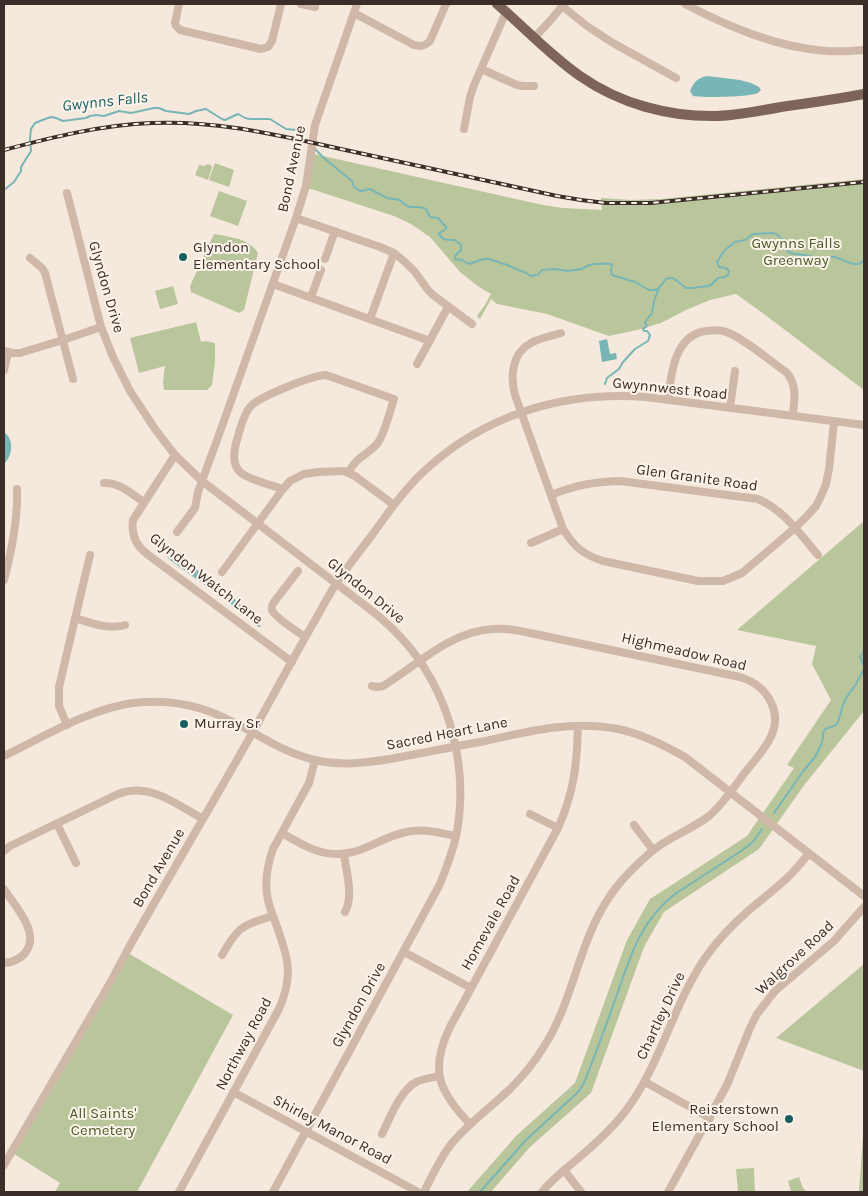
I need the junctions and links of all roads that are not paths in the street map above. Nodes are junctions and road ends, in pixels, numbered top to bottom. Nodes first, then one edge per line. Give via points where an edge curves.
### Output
1 (179, 4) edge
2 (281, 4) edge
3 (300, 4) edge
4 (357, 4) edge
5 (446, 4) edge
6 (497, 4) edge
7 (685, 4) edge
8 (563, 5) edge
9 (315, 7) dead end
10 (506, 12) junction
11 (354, 13) junction
12 (534, 38) junction
13 (864, 50) edge
14 (481, 69) junction
15 (676, 78) dead end
16 (534, 86) dead end
17 (864, 94) edge
18 (464, 129) dead end
19 (67, 193) dead end
20 (296, 218) junction
21 (335, 231) junction
22 (394, 253) junction
23 (30, 258) dead end
24 (325, 259) dead end
25 (321, 270) dead end
26 (273, 284) junction
27 (311, 298) junction
28 (448, 307) junction
29 (370, 319) junction
30 (472, 324) dead end
31 (101, 327) junction
32 (561, 333) dead end
33 (63, 340) junction
34 (430, 340) junction
35 (6, 352) edge
36 (417, 364) dead end
37 (4, 370) edge
38 (735, 371) dead end
39 (73, 378) dead end
40 (668, 400) junction
41 (730, 408) junction
42 (521, 412) junction
43 (792, 416) junction
44 (225, 418) junction
45 (834, 422) junction
46 (242, 424) junction
47 (864, 426) edge
48 (175, 455) junction
49 (349, 472) junction
50 (202, 481) junction
51 (104, 483) dead end
52 (18, 489) dead end
53 (283, 489) junction
54 (551, 495) junction
55 (144, 502) junction
56 (394, 505) junction
57 (257, 524) junction
58 (795, 528) junction
59 (563, 529) junction
60 (178, 532) dead end
61 (531, 543) dead end
62 (90, 555) dead end
63 (818, 555) dead end
64 (298, 571) dead end
65 (222, 572) dead end
66 (4, 580) edge
67 (336, 583) junction
68 (75, 618) junction
69 (125, 625) dead end
70 (305, 637) junction
71 (420, 661) junction
72 (292, 662) junction
73 (372, 686) dead end
74 (67, 725) junction
75 (578, 726) junction
76 (252, 733) junction
77 (455, 747) junction
78 (4, 756) edge
79 (315, 760) junction
80 (731, 792) junction
81 (530, 814) dead end
82 (203, 819) junction
83 (57, 824) junction
84 (634, 825) dead end
85 (558, 828) junction
86 (282, 833) junction
87 (456, 836) junction
88 (653, 850) junction
89 (4, 851) edge
90 (809, 853) junction
91 (344, 854) junction
92 (76, 863) dead end
93 (4, 889) edge
94 (864, 896) edge
95 (864, 907) edge
96 (345, 912) dead end
97 (273, 916) junction
98 (404, 952) junction
99 (222, 955) dead end
100 (4, 963) edge
101 (471, 988) junction
102 (439, 1076) junction
103 (644, 1082) junction
104 (233, 1092) junction
105 (710, 1118) junction
106 (470, 1124) junction
107 (306, 1132) junction
108 (382, 1134) dead end
109 (4, 1166) edge
110 (564, 1170) junction
111 (179, 1192) edge
112 (273, 1192) edge
113 (418, 1192) edge
114 (424, 1192) edge
115 (542, 1192) edge
116 (582, 1192) edge
117 (668, 1192) edge

1 - 2 street via 176,23 180,30 261,49 272,41
3 - 9 street
4 - 11 street, Bond Avenue
5 - 11 street via 432,36 422,46 414,45
6 - 10 main road
7 - 13 street via 746,33 784,44 828,51
8 - 12 street
8 - 15 street via 600,35
10 - 12 main road
10 - 14 street
11 - 20 street, Bond Avenue via 315,125 306,186
12 - 17 main road via 567,67 596,86 624,100 667,112 731,115
14 - 16 street via 517,85
14 - 18 street via 470,97
19 - 31 street, Glyndon Drive
20 - 21 street
20 - 26 street, Bond Avenue
21 - 22 street
21 - 24 street
22 - 28 street
22 - 29 street
23 - 33 street via 45,273
25 - 27 street
26 - 27 street
26 - 44 street, Bond Avenue
27 - 29 street
28 - 30 street
28 - 34 street
29 - 34 street
31 - 33 street
31 - 48 street, Glyndon Drive via 130,391
32 - 42 street via 531,343 518,356 512,378
33 - 35 street via 20,353
33 - 39 street
34 - 36 street
35 - 37 street
38 - 41 street
40 - 41 street, Gwynnwest Road
40 - 42 street, Gwynnwest Road via 586,397
40 - 43 street via 672,368 685,342 702,331 723,331 786,372 794,388
41 - 43 street, Gwynnwest Road
42 - 54 street
42 - 56 street, Gwynnwest Road via 489,426 454,448 422,474
43 - 45 street, Gwynnwest Road
44 - 46 street
44 - 50 street, Bond Avenue
45 - 47 street, Gwynnwest Road
45 - 58 street via 826,484 816,506
46 - 49 street via 248,409 257,401 322,375 394,399 380,440 356,461
46 - 53 street via 234,449 239,471
48 - 50 street, Glyndon Drive
48 - 55 street, Glyndon Watch Lane
49 - 53 street via 304,474
49 - 56 street
50 - 57 street, Glyndon Drive
50 - 60 street, Bond Avenue via 195,508
51 - 55 street via 114,483
52 - 66 street via 15,533
53 - 57 street
54 - 58 street, Glen Granite Road via 573,486 620,481 750,498 766,502
54 - 59 street
55 - 72 street, Glyndon Watch Lane via 132,526 137,545
56 - 67 street, Gwynnwest Road
57 - 65 street
57 - 67 street, Glyndon Drive
58 - 59 street via 742,573 712,582 594,558 576,547
58 - 63 street, Glen Granite Road
59 - 61 street
62 - 68 street
64 - 70 street via 274,602 272,610
67 - 70 street, Bond Avenue
67 - 71 street, Glyndon Drive via 383,619
68 - 69 street via 112,627
68 - 74 street via 58,697
70 - 72 street, Bond Avenue
71 - 73 street, Highmeadow Road via 382,686
71 - 77 street, Glyndon Drive via 442,702
71 - 80 street, Highmeadow Road via 460,636 482,630 505,629 749,680 764,690 772,702 774,726 769,742
72 - 76 street, Bond Avenue
74 - 76 street, Sacred Heart Lane via 113,707 156,702 208,711
74 - 78 street, Sacred Heart Lane
75 - 77 street, Sacred Heart Lane via 549,728
75 - 80 street, Sacred Heart Lane via 618,730 651,740 685,757
75 - 85 street, Homevale Road via 576,770
76 - 79 street, Sacred Heart Lane
76 - 82 street, Bond Avenue
77 - 79 street, Sacred Heart Lane via 368,763
77 - 87 street, Glyndon Drive via 460,783
79 - 86 street, Northway Road via 309,783
80 - 88 street, Highmeadow Road via 709,815
80 - 90 street, Sacred Heart Lane
81 - 85 street
82 - 83 street via 159,794 137,790 118,794
82 - 109 street, Bond Avenue
83 - 89 street
83 - 92 street
84 - 88 street
85 - 101 street, Homevale Road
86 - 91 street via 317,850
86 - 97 street, Northway Road via 266,877
87 - 91 street via 410,831
87 - 98 street, Glyndon Drive via 440,884
88 - 106 street, Highmeadow Road via 626,875 609,897 545,1046 520,1079
90 - 94 street, Sacred Heart Lane
90 - 103 street, Chartley Drive via 787,878 726,932 705,959 686,991
91 - 96 street via 350,897
93 - 100 street via 31,934 29,946 22,956
95 - 105 street, Walgrove Road via 834,941 784,983 757,1014
97 - 99 street via 239,930
97 - 104 street, Northway Road via 287,959 286,990 279,1009
98 - 101 street
98 - 107 street, Glyndon Drive
101 - 102 street, Homevale Road via 445,1037 440,1053
102 - 106 street, Homevale Road via 450,1102
102 - 108 street via 426,1078 410,1087
103 - 105 street
103 - 110 street, Chartley Drive via 633,1102 610,1130
104 - 107 street, Shirley Manor Road
104 - 111 street, Northway Road
105 - 117 street, Walgrove Road
106 - 114 street, Highmeadow Road via 446,1152
107 - 112 street, Glyndon Drive
107 - 113 street, Shirley Manor Road
110 - 115 street, Chartley Drive
110 - 116 street

